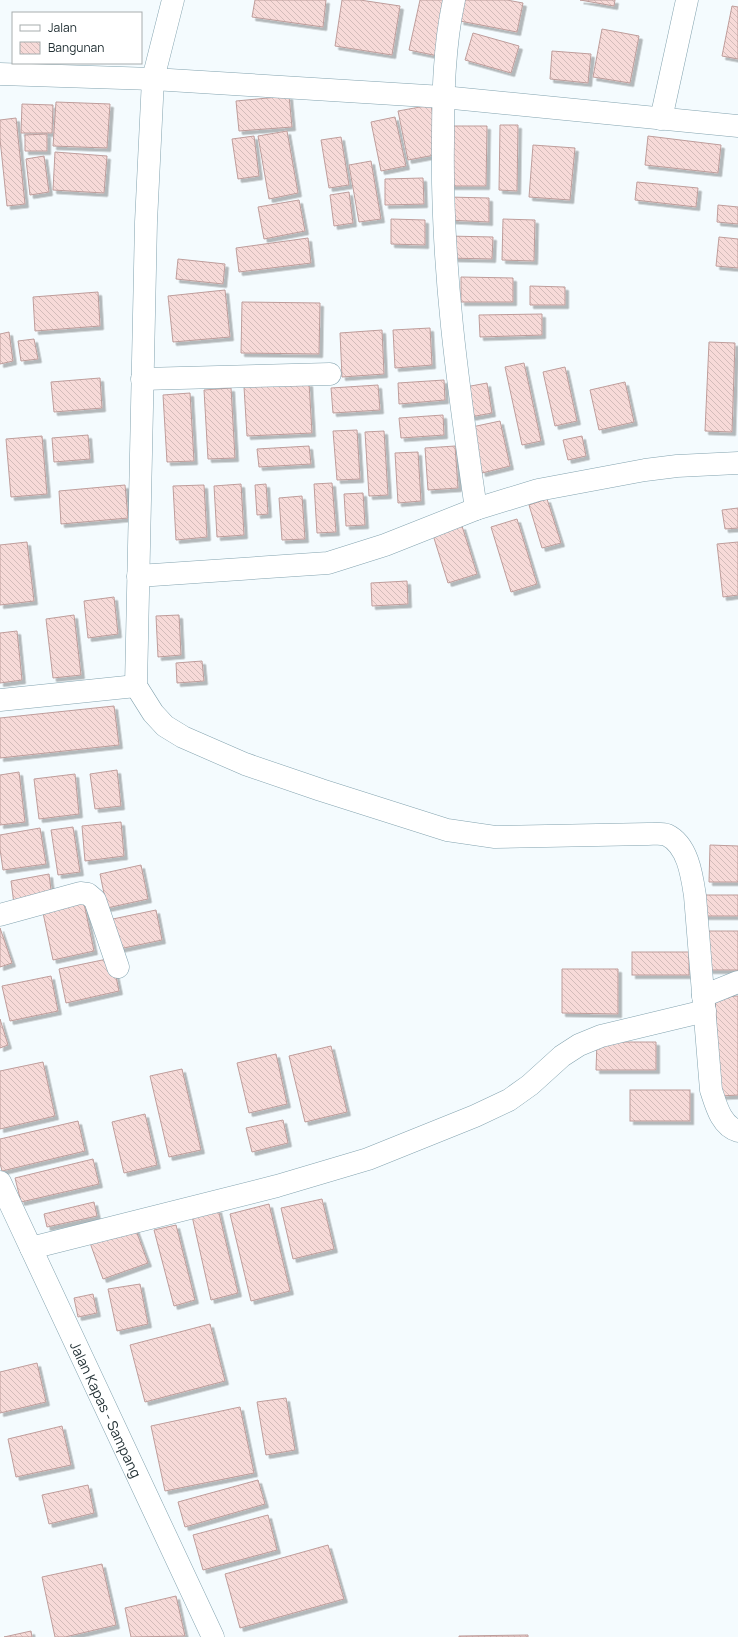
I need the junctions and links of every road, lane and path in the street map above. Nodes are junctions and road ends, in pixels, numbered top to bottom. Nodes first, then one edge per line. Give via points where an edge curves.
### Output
1 (173, 0) edge
2 (454, 0) edge
3 (687, 0) edge
4 (0, 74) edge
5 (153, 79) junction
6 (443, 97) junction
7 (661, 119) junction
8 (738, 126) edge
9 (330, 374) dead end
10 (142, 379) junction
11 (738, 463) edge
12 (476, 509) junction
13 (138, 576) junction
14 (136, 686) junction
15 (0, 700) edge
16 (0, 915) edge
17 (118, 967) dead end
18 (738, 982) edge
19 (704, 1004) junction
20 (738, 1130) edge
21 (0, 1182) edge
22 (31, 1248) junction
23 (213, 1637) edge

1 - 5 street
2 - 6 street via 447,43
3 - 7 street
4 - 5 street
5 - 6 street
5 - 10 street
6 - 7 street
6 - 12 street via 442,179 446,276
7 - 8 street
9 - 10 street
10 - 13 street
11 - 12 street via 677,466 610,476 538,490
12 - 13 street via 385,545 328,563
13 - 14 street
14 - 15 street
14 - 19 street via 153,713 166,726 183,737 245,764 447,830 495,837 667,835 680,846 690,865
16 - 17 street via 80,893 88,894 94,900
18 - 19 street
19 - 20 street via 711,1090 718,1114 733,1129
19 - 22 street via 579,1045 509,1100 368,1159 277,1186
21 - 22 street, Jalan Kapas - Sampang
22 - 23 street, Jalan Kapas - Sampang

